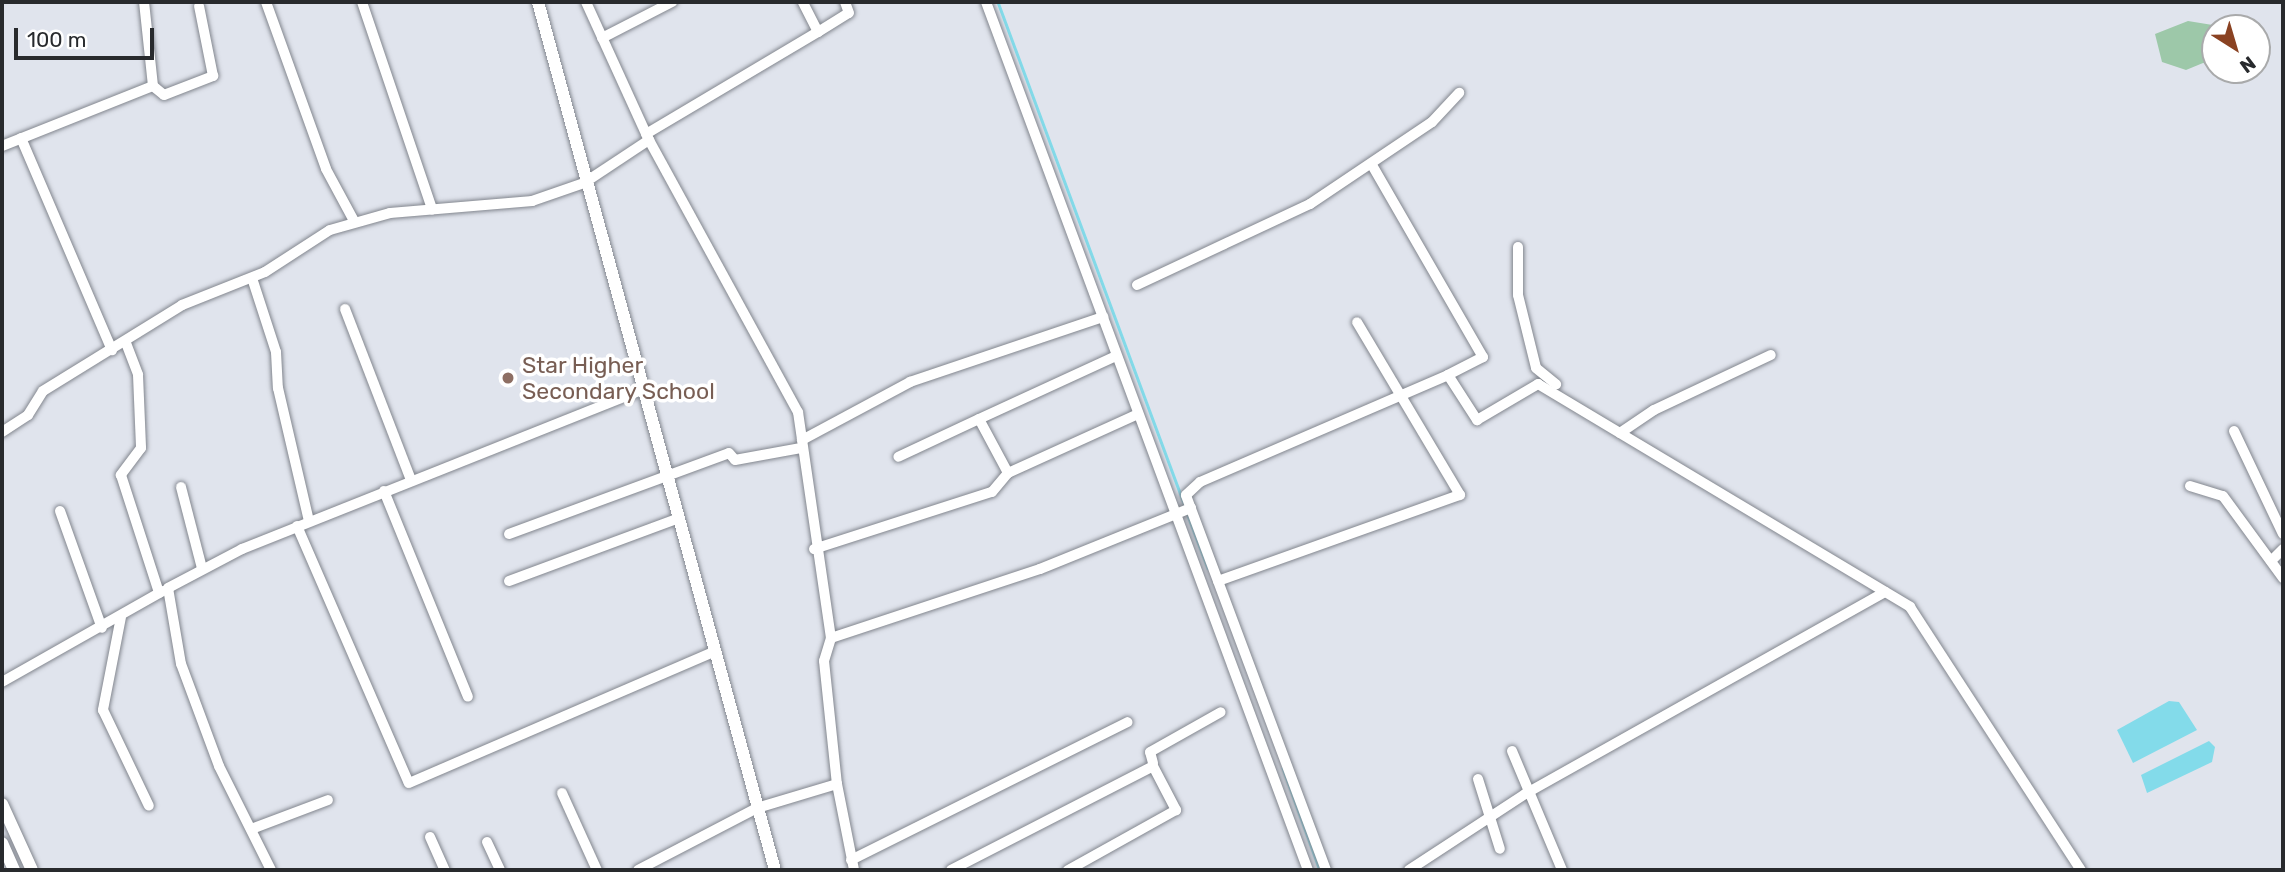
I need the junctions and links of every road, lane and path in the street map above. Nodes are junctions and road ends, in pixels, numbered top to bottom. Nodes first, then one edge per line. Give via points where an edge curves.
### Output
1 (144, 2) edge
2 (266, 2) edge
3 (362, 2) edge
4 (538, 2) edge
5 (586, 2) edge
6 (672, 2) edge
7 (803, 2) edge
8 (845, 2) edge
9 (986, 2) edge
10 (199, 6) dead end
11 (818, 32) junction
12 (602, 37) junction
13 (153, 86) junction
14 (1459, 93) dead end
15 (648, 137) junction
16 (21, 138) junction
17 (2, 146) edge
18 (1371, 165) junction
19 (584, 183) junction
20 (432, 209) junction
21 (354, 221) junction
22 (1518, 247) dead end
23 (252, 278) junction
24 (1137, 285) dead end
25 (345, 309) dead end
26 (1103, 317) junction
27 (1357, 321) dead end
28 (126, 342) junction
29 (112, 350) junction
30 (1770, 355) dead end
31 (1114, 357) junction
32 (1448, 375) junction
33 (1556, 384) dead end
34 (640, 390) junction
35 (1402, 397) junction
36 (1136, 415) junction
37 (979, 419) junction
38 (3, 429) edge
39 (2235, 431) dead end
40 (1620, 433) junction
41 (801, 444) junction
42 (898, 457) dead end
43 (1008, 473) junction
44 (665, 474) junction
45 (411, 480) junction
46 (2190, 486) dead end
47 (181, 487) dead end
48 (384, 491) junction
49 (60, 511) dead end
50 (1183, 511) junction
51 (677, 519) junction
52 (309, 521) junction
53 (297, 526) junction
54 (509, 534) dead end
55 (2283, 534) edge
56 (814, 549) junction
57 (2283, 549) edge
58 (2271, 561) junction
59 (202, 568) junction
60 (2283, 578) edge
61 (509, 581) dead end
62 (1219, 581) junction
63 (163, 591) junction
64 (1885, 592) junction
65 (121, 617) junction
66 (102, 628) junction
67 (831, 638) junction
68 (715, 651) junction
69 (2, 681) edge
70 (468, 697) dead end
71 (1221, 712) dead end
72 (1128, 722) dead end
73 (1512, 751) dead end
74 (1153, 763) dead end
75 (1478, 779) dead end
76 (836, 784) junction
77 (562, 793) dead end
78 (1525, 794) junction
79 (328, 800) dead end
80 (2, 804) edge
81 (149, 806) dead end
82 (757, 808) junction
83 (1491, 817) junction
84 (254, 828) junction
85 (430, 837) dead end
86 (487, 842) dead end
87 (2, 843) edge
88 (1500, 849) dead end
89 (852, 865) edge
90 (657, 866) edge
91 (2076, 869) edge
92 (14, 870) edge
93 (32, 870) edge
94 (271, 870) edge
95 (445, 870) edge
96 (500, 870) edge
97 (597, 870) edge
98 (638, 870) edge
99 (775, 870) edge
100 (951, 870) edge
101 (1068, 870) edge
102 (1308, 870) edge
103 (1326, 870) edge
104 (1409, 870) edge
105 (1562, 870) edge

1 - 13 street
2 - 21 street via 326,169
3 - 20 street
4 - 19 main road
5 - 12 street
6 - 12 street
7 - 11 street
8 - 11 street via 849,13
9 - 26 street
10 - 13 street via 213,76 164,95
11 - 15 street
12 - 15 street
13 - 16 street
14 - 18 street
15 - 19 street
15 - 41 street via 711,258 756,326 798,412
16 - 17 street
16 - 29 street via 84,298
18 - 24 street via 1310,204
18 - 32 street via 1483,357
19 - 20 street via 532,201
19 - 34 main road
20 - 21 street
21 - 23 street
22 - 33 street via 1518,295 1536,368
23 - 28 street via 182,305
23 - 52 street via 276,352 278,388
25 - 45 street
26 - 31 street
26 - 41 street via 910,382
27 - 35 street
28 - 29 street
28 - 63 street via 138,375 142,448 121,475
29 - 38 street via 43,391 28,415
30 - 40 street
31 - 36 street
31 - 37 street
32 - 35 street
32 - 40 street via 1477,420 1538,384
34 - 44 main road
34 - 45 street
35 - 50 street via 1200,482 1186,495
35 - 62 street via 1460,495
36 - 43 street
36 - 50 street
37 - 42 street
37 - 43 street
39 - 55 street
40 - 64 street
41 - 44 street via 736,460 729,453
41 - 56 street
43 - 56 street via 992,492
44 - 51 main road
44 - 54 street
45 - 48 street
46 - 58 street via 2223,496
47 - 59 street
48 - 52 street
48 - 70 street
49 - 66 street
50 - 62 street
50 - 67 street via 1040,569
50 - 102 street
51 - 61 street
51 - 68 main road
52 - 53 street
53 - 59 street
53 - 68 street via 409,783
56 - 67 street
57 - 58 street
58 - 60 street
59 - 63 street
62 - 103 street
63 - 65 street
63 - 84 street via 181,664 219,766
64 - 78 street
64 - 91 street via 1921,618
65 - 66 street
65 - 81 street via 103,710
66 - 69 street
67 - 76 street via 824,661
68 - 82 main road
71 - 74 street via 1150,752
72 - 89 street
73 - 78 street
75 - 83 street
76 - 82 street
76 - 89 street
77 - 97 street
78 - 83 street
78 - 105 street
79 - 84 street
80 - 93 main road
82 - 90 street
82 - 99 main road
83 - 88 street
83 - 104 street
84 - 94 street
85 - 95 street
86 - 96 street
87 - 92 main road
90 - 98 street
100 - 101 street via 1153,766 1176,810

